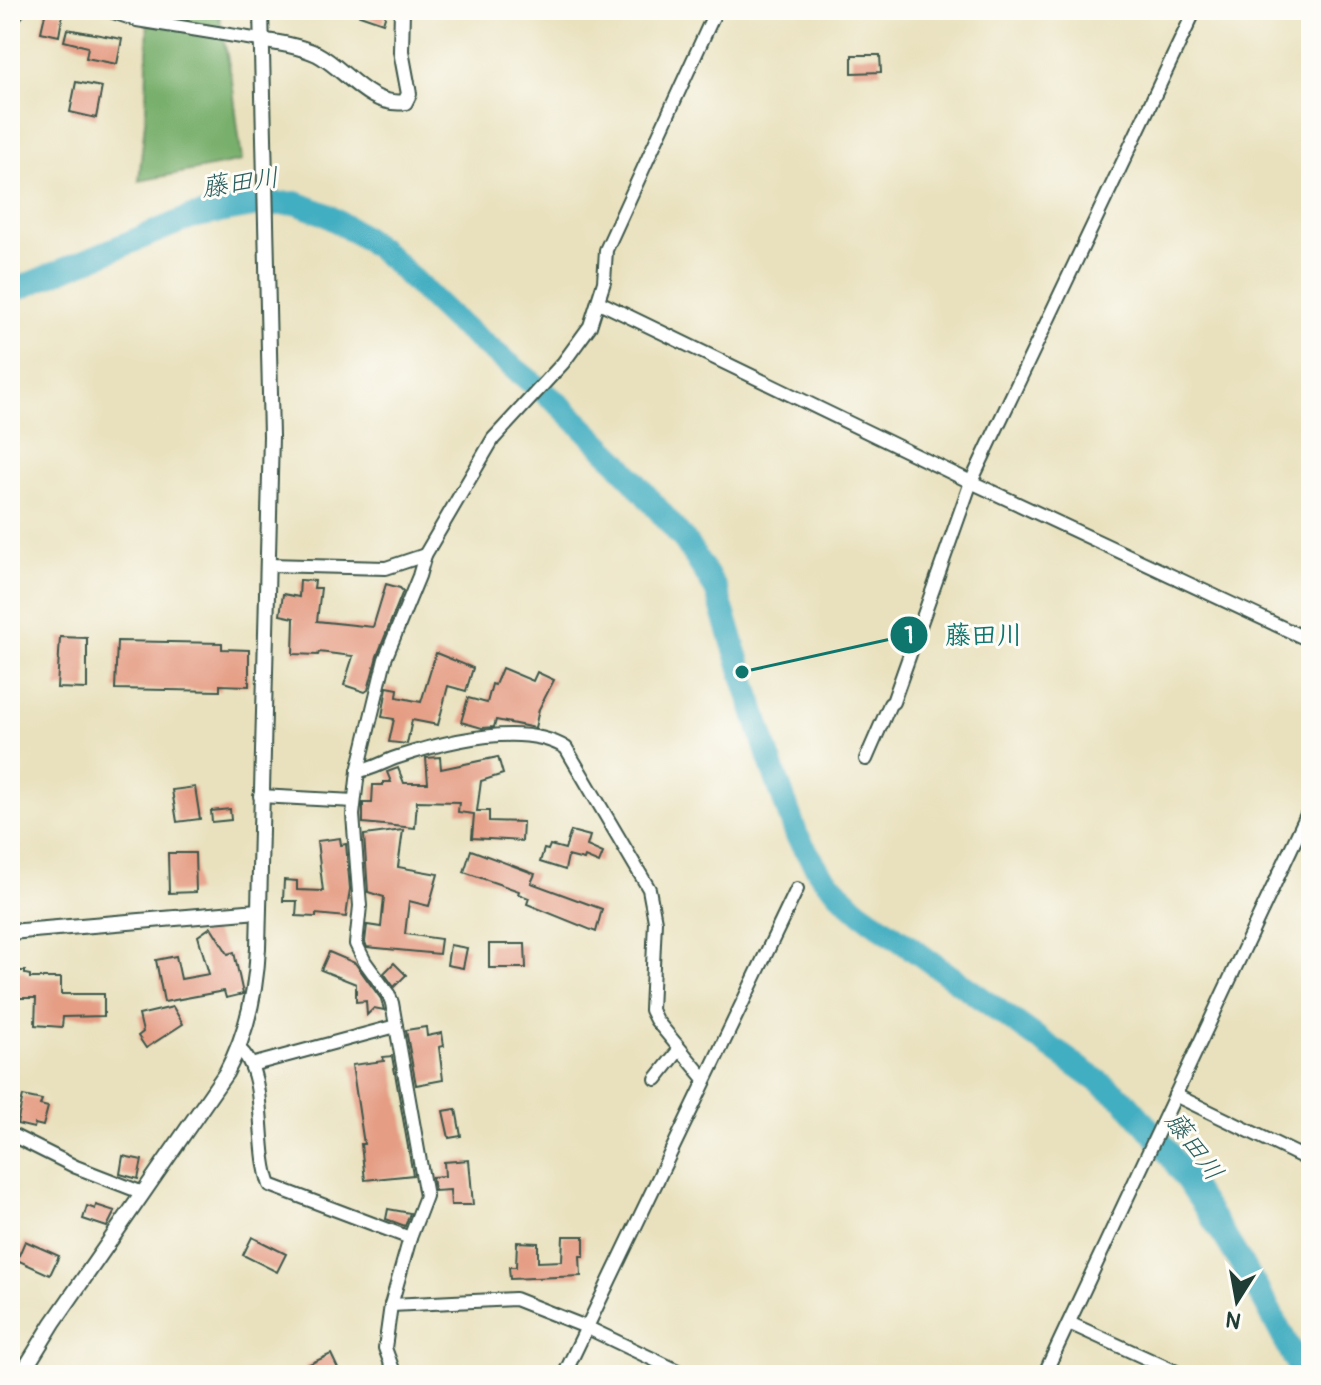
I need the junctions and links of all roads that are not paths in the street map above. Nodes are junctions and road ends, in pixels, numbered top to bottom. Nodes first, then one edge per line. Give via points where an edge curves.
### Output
1 (19, 10) edge
2 (107, 10) edge
3 (261, 10) edge
4 (402, 10) edge
5 (716, 10) edge
6 (1195, 10) edge
7 (10, 21) edge
8 (260, 40) junction
9 (599, 302) junction
10 (971, 482) junction
11 (425, 555) junction
12 (268, 565) junction
13 (1311, 641) edge
14 (866, 759) dead end
15 (358, 771) junction
16 (260, 796) junction
17 (354, 801) junction
18 (1311, 806) edge
19 (797, 889) dead end
20 (258, 911) junction
21 (10, 932) edge
22 (396, 1026) junction
23 (238, 1048) junction
24 (679, 1050) junction
25 (251, 1065) junction
26 (704, 1078) junction
27 (656, 1079) dead end
28 (1173, 1101) junction
29 (10, 1134) edge
30 (1311, 1161) edge
31 (143, 1193) junction
32 (410, 1238) junction
33 (391, 1305) junction
34 (1069, 1323) junction
35 (586, 1327) junction
36 (21, 1375) edge
37 (395, 1375) edge
38 (564, 1375) edge
39 (686, 1375) edge
40 (1044, 1375) edge
41 (1183, 1375) edge

1 - 7 street
2 - 8 street via 137,20
3 - 8 street
4 - 8 street via 401,51 409,94 405,102 376,97 318,55
5 - 9 street via 606,250
6 - 10 street
8 - 12 street via 271,436
9 - 10 street
9 - 11 street via 590,326 563,363 493,439
10 - 13 street
10 - 14 street via 893,702
11 - 12 street via 386,568
11 - 15 street via 385,659
12 - 16 street
15 - 17 street
15 - 24 street via 480,738 544,738 566,748 649,889 655,921 651,1010
16 - 17 street
16 - 20 street
17 - 22 street via 360,906 356,944 389,995
18 - 28 street
19 - 26 street
20 - 21 street
20 - 23 street via 257,975
22 - 25 street
22 - 32 street via 426,1196
23 - 25 street
23 - 31 street via 213,1094
24 - 26 street
24 - 27 street
25 - 32 street via 270,1185
26 - 35 street
28 - 30 street
28 - 34 street
29 - 31 street
31 - 36 street
32 - 33 street
33 - 35 street via 515,1299
33 - 37 street via 385,1348
34 - 40 street
34 - 41 street
35 - 38 street
35 - 39 street

